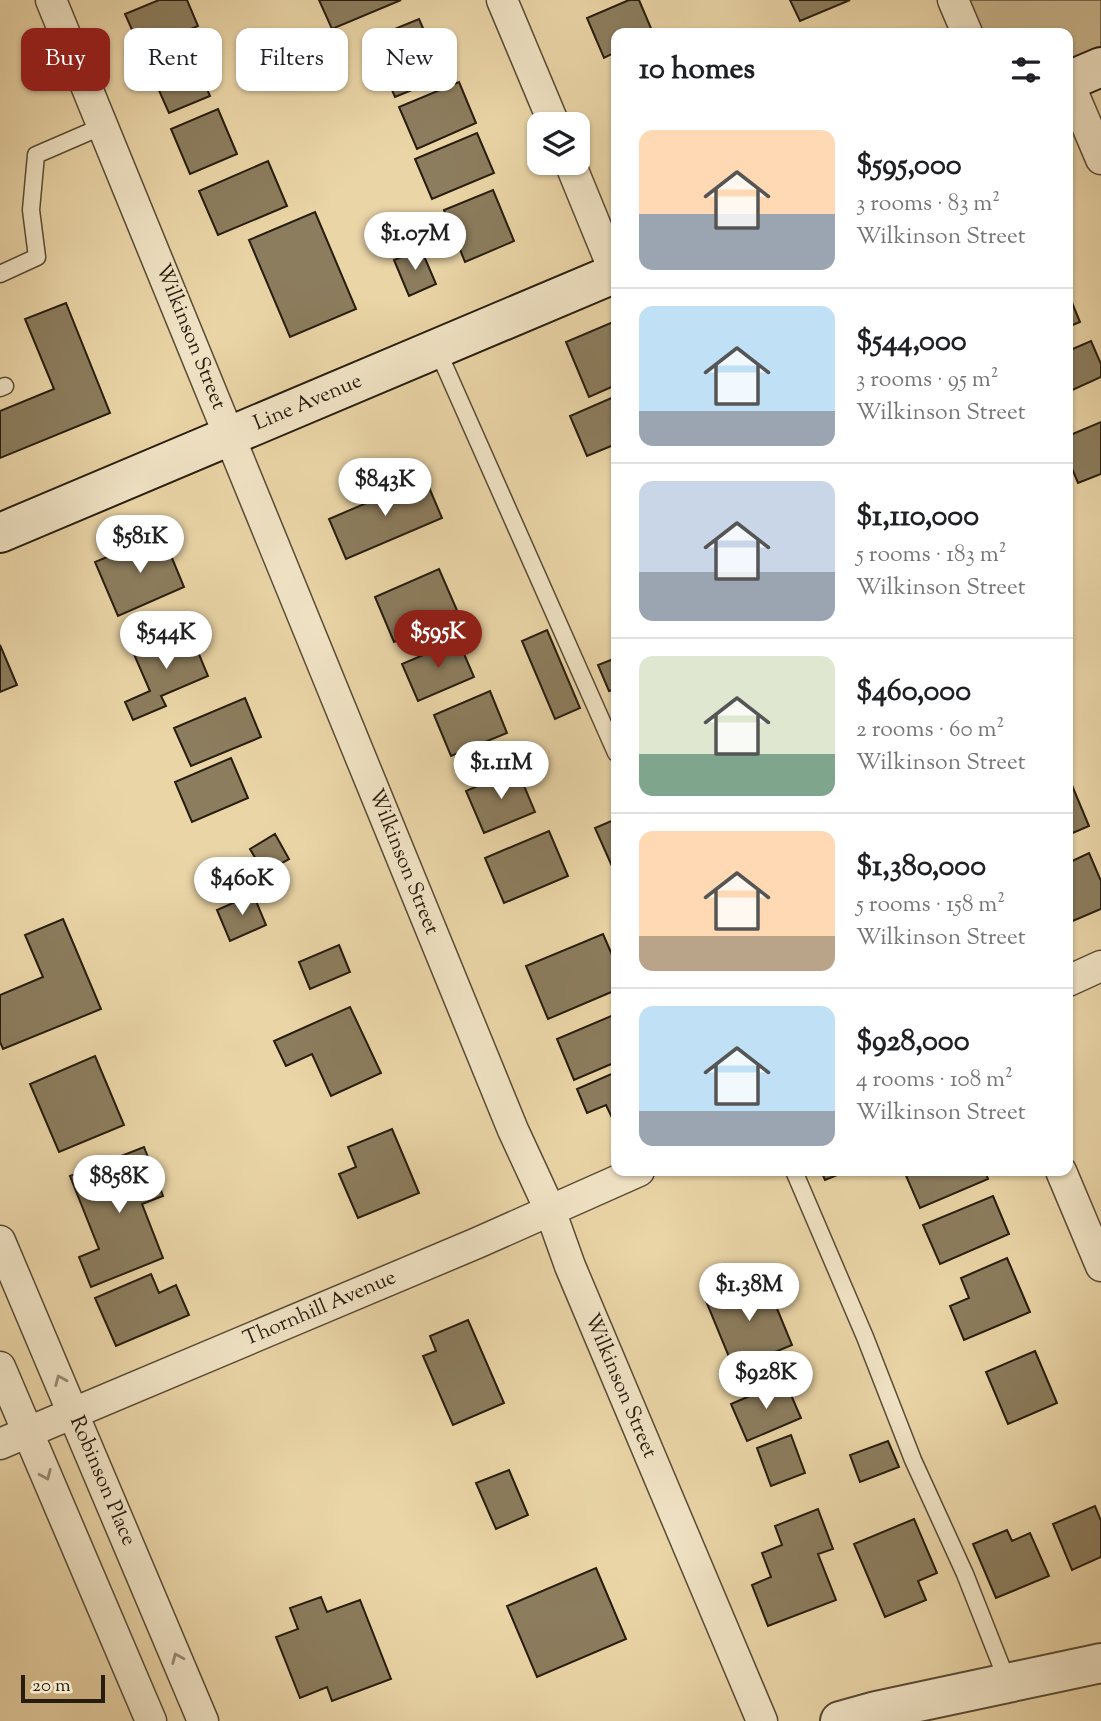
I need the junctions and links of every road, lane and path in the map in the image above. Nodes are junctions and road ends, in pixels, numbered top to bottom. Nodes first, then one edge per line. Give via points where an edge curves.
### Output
1 (51, 0) edge
2 (502, 0) edge
3 (953, 0) edge
4 (965, 28) edge
5 (1101, 67) edge
6 (1073, 79) edge
7 (1073, 93) edge
8 (549, 112) edge
9 (103, 126) junction
10 (1101, 159) edge
11 (575, 175) edge
12 (611, 261) edge
13 (0, 274) edge
14 (611, 275) edge
15 (436, 348) junction
16 (230, 435) junction
17 (0, 533) edge
18 (611, 742) edge
19 (1101, 966) edge
20 (1073, 979) edge
21 (628, 1176) edge
22 (796, 1176) edge
23 (1063, 1176) edge
24 (550, 1210) junction
25 (0, 1241) edge
26 (1101, 1266) edge
27 (0, 1367) edge
28 (74, 1413) junction
29 (28, 1432) junction
30 (0, 1444) edge
31 (1101, 1663) edge
32 (1007, 1683) junction
33 (151, 1721) edge
34 (203, 1721) edge
35 (762, 1721) edge
36 (840, 1721) edge

1 - 9 street, Wilkinson Street
2 - 8 street
3 - 4 street
5 - 6 main road
7 - 10 street
9 - 13 lane via 36,155 31,210 37,257
9 - 16 street, Wilkinson Street
11 - 12 street
14 - 15 main road, Line Avenue
15 - 16 main road, Line Avenue
15 - 18 lane
16 - 17 main road, Line Avenue
16 - 24 street, Wilkinson Street via 513,1130
19 - 20 street
21 - 24 street, Thornhill Avenue
22 - 32 lane
23 - 26 street
24 - 28 street, Thornhill Avenue
24 - 35 street, Wilkinson Street via 569,1266
28 -> 25 street, Robinson Place
27 - 29 street
28 - 29 street, Thornhill Avenue
34 -> 28 street, Robinson Place
29 - 30 street, Thornhill Avenue
29 -> 33 street
31 - 32 main road
32 - 36 main road

